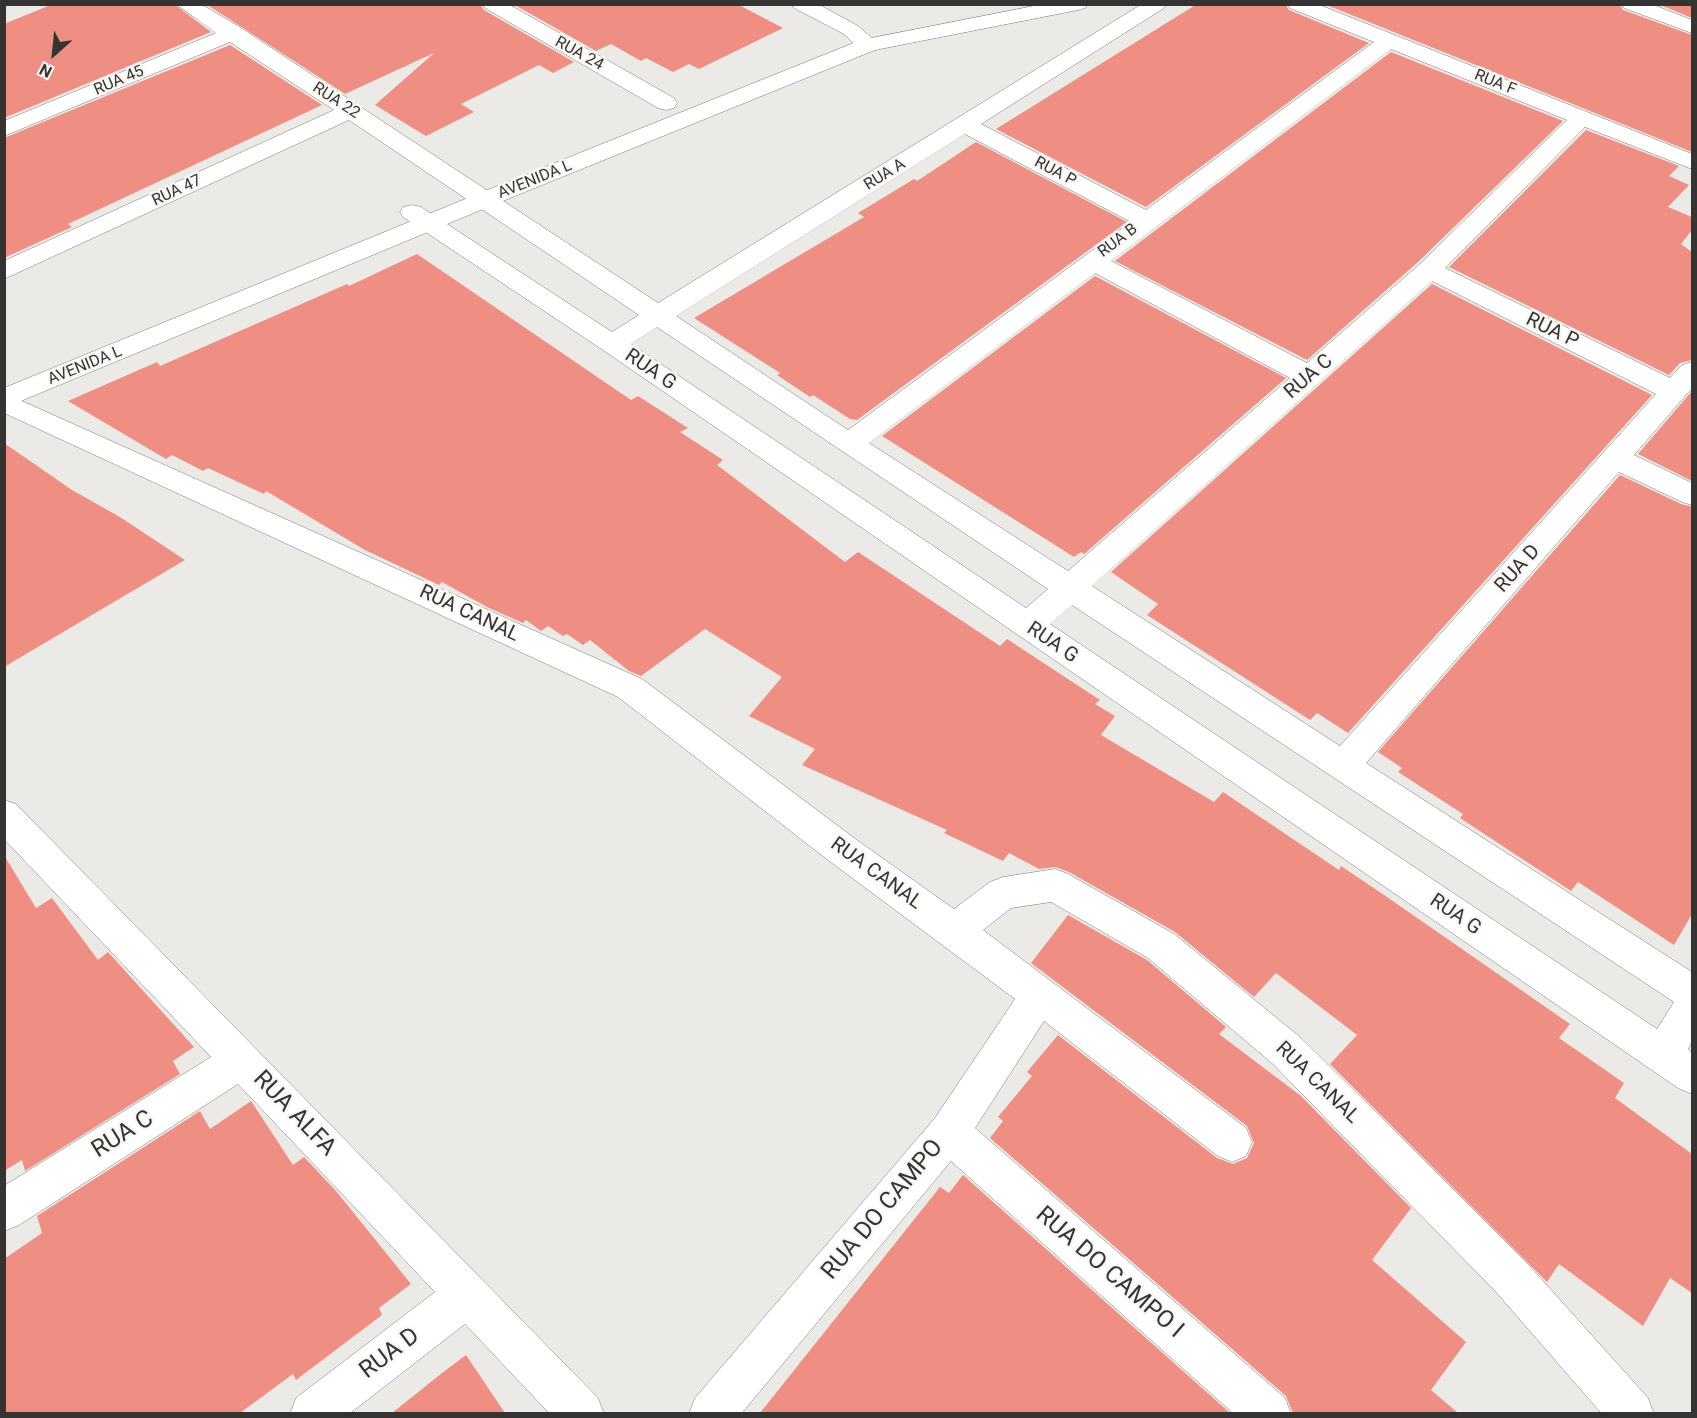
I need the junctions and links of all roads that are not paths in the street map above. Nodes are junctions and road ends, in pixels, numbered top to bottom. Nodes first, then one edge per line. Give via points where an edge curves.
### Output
1 (186, 4) edge
2 (492, 4) edge
3 (801, 4) edge
4 (968, 4) edge
5 (1078, 4) edge
6 (1157, 4) edge
7 (1297, 4) edge
8 (1631, 4) edge
9 (843, 20) junction
10 (1692, 27) edge
11 (233, 33) junction
12 (1389, 41) junction
13 (869, 45) junction
14 (666, 103) junction
15 (350, 111) junction
16 (1582, 118) junction
17 (965, 125) junction
18 (4, 129) edge
19 (1692, 162) edge
20 (477, 194) junction
21 (422, 218) junction
22 (1146, 220) junction
23 (1092, 261) junction
24 (1429, 270) junction
25 (4, 271) edge
26 (657, 316) junction
27 (612, 344) junction
28 (4, 375) edge
29 (1309, 376) junction
30 (1684, 381) edge
31 (4, 400) edge
32 (849, 444) junction
33 (1616, 458) junction
34 (1692, 495) edge
35 (1070, 587) junction
36 (1026, 626) junction
37 (1342, 767) junction
38 (6, 818) edge
39 (954, 930) junction
40 (1692, 993) edge
41 (1039, 995) junction
42 (1692, 1007) edge
43 (241, 1060) junction
44 (1678, 1065) edge
45 (949, 1132) junction
46 (1232, 1142) dead end
47 (4, 1210) edge
48 (468, 1294) junction
49 (312, 1413) edge
50 (582, 1413) edge
51 (711, 1413) edge
52 (1269, 1413) edge
53 (1632, 1413) edge

1 - 11 street, RUA 22
2 - 14 street, RUA 24
3 - 9 street
4 - 9 street, AVENIDA L
5 - 13 street, AVENIDA L
6 - 17 street, RUA A
7 - 12 street, RUA F
8 - 10 street
9 - 13 street
9 - 14 street, AVENIDA L
11 - 15 street, RUA 22
11 - 18 street, RUA 45
12 - 16 street, RUA F
12 - 22 street, RUA B
13 - 20 street, AVENIDA L
14 - 20 street, AVENIDA L
15 - 20 street, RUA 22
15 - 25 street, RUA 47
16 - 19 street, RUA F
16 - 24 street, RUA C
17 - 22 street, RUA P
17 - 26 street, RUA A
20 - 21 street, AVENIDA L
20 - 26 street
21 - 27 street, RUA G
21 - 28 street, AVENIDA L
21 - 31 street, AVENIDA L
22 - 23 street, RUA B
23 - 29 street
23 - 32 street, RUA B
24 - 29 street, RUA C
24 - 30 street, RUA P
26 - 27 street, RUA A
26 - 32 street
27 - 36 street, RUA G
29 - 35 street, RUA C
30 - 33 street, RUA D
31 - 39 street, RUA CANAL via 630,688
32 - 35 street
33 - 34 street
33 - 37 street, RUA D
35 - 36 street, RUA C
35 - 37 street
36 - 44 street, RUA G
37 - 40 street
38 - 43 street, RUA ALFA
39 - 41 street
39 - 53 street, RUA CANAL via 1003,893 1055,885 1161,946 1287,1051 1511,1277
41 - 45 street, RUA DO CAMPO
41 - 46 street
42 - 44 street
43 - 47 street, RUA C
43 - 48 street, RUA ALFA
45 - 51 street, RUA DO CAMPO
45 - 52 street, RUA DO CAMPO I
48 - 49 street, RUA D
48 - 50 street, RUA ALFA

